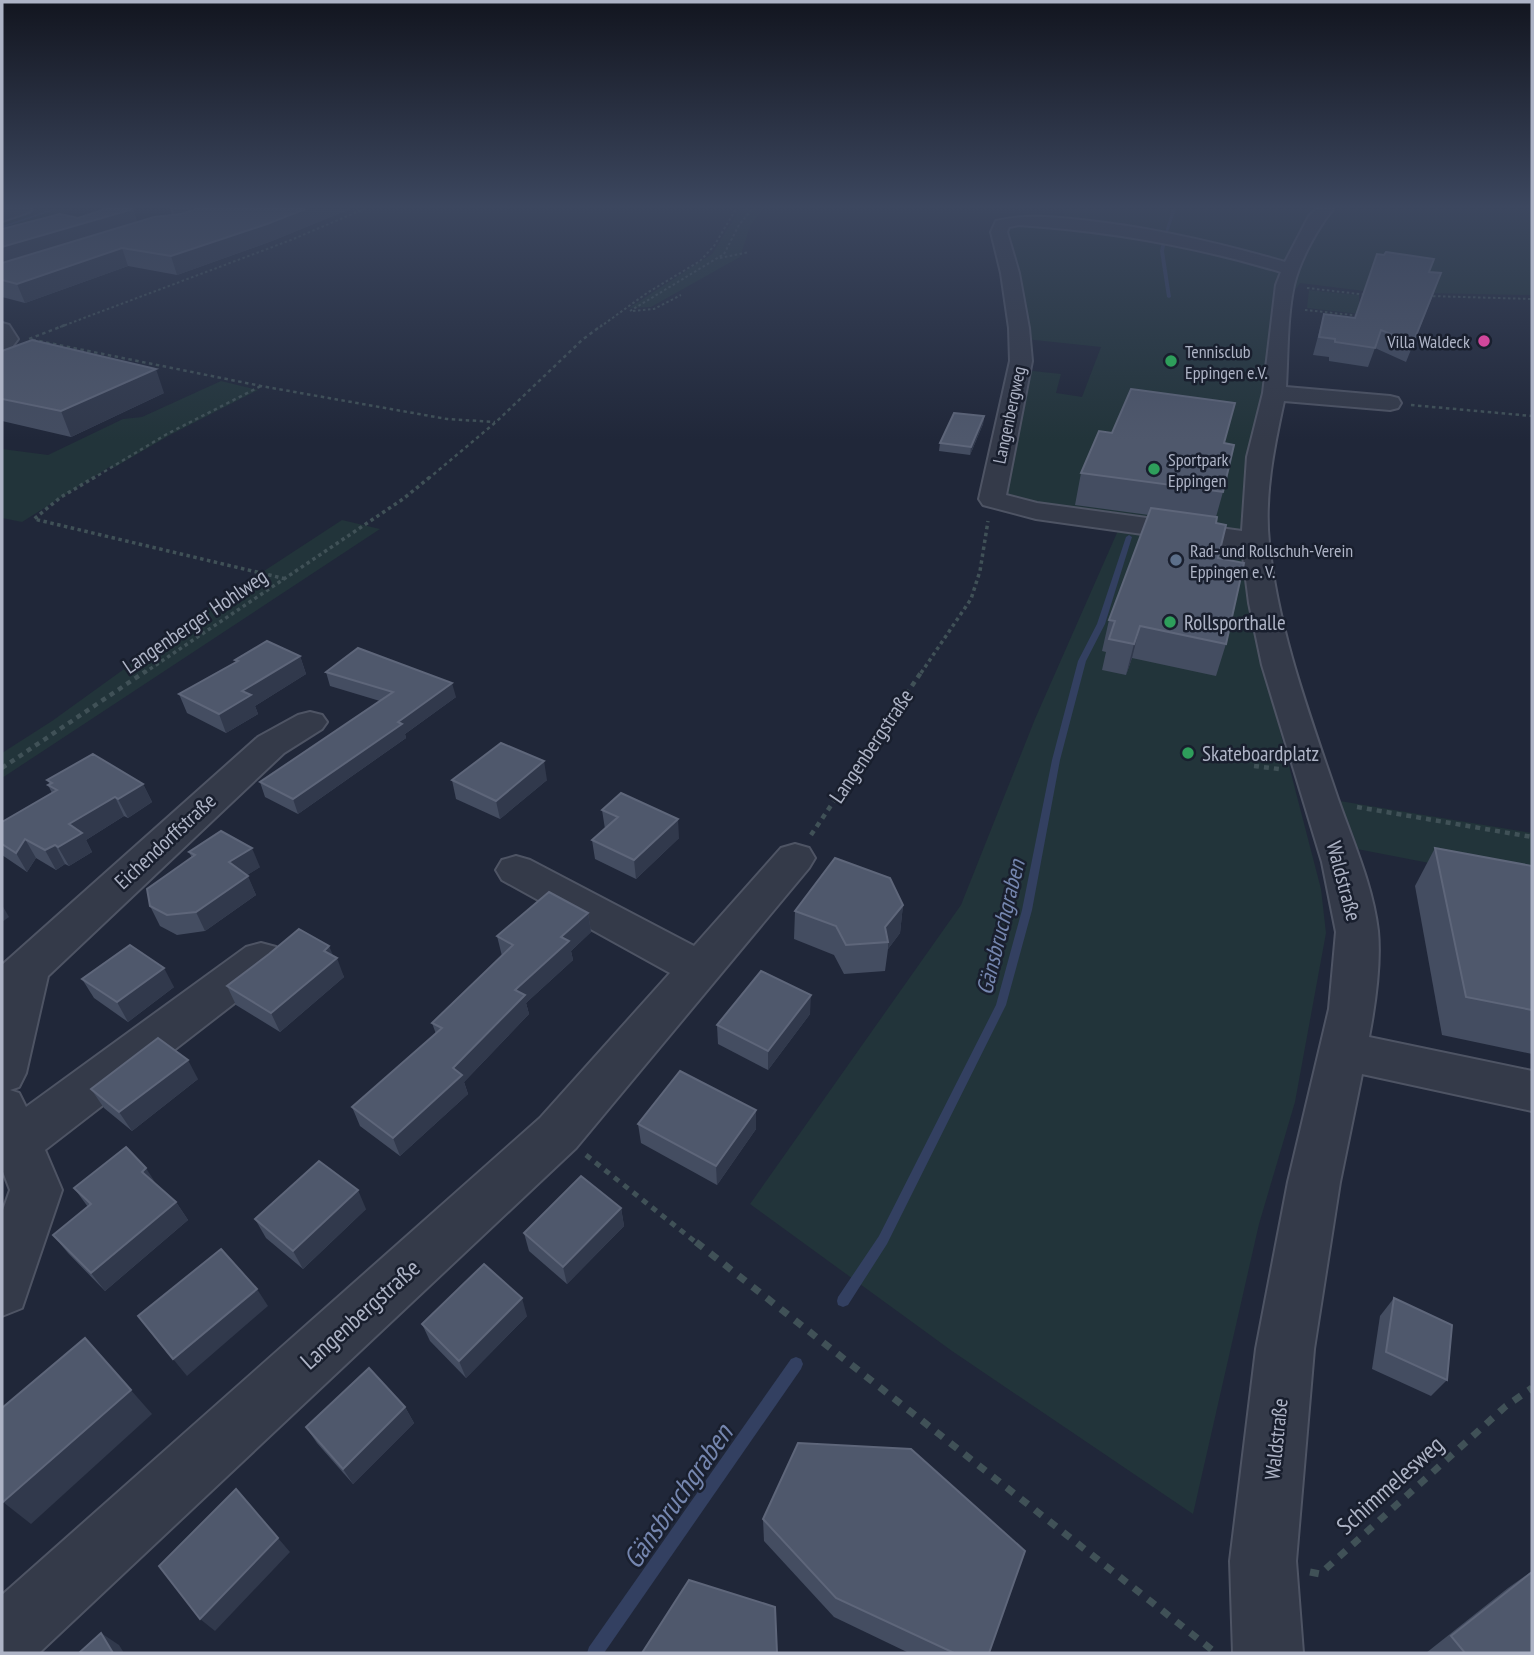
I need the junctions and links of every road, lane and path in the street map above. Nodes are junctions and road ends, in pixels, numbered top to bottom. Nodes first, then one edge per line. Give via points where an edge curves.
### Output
1 (170, 286) edge
2 (660, 286) edge
3 (672, 286) edge
4 (1012, 286) edge
5 (1287, 287) junction
6 (681, 295) dead end
7 (1423, 296) edge
8 (1532, 299) edge
9 (1365, 306) edge
10 (622, 310) junction
11 (630, 311) junction
12 (1363, 316) edge
13 (2, 328) edge
14 (2, 347) edge
15 (261, 386) junction
16 (1274, 393) junction
17 (1390, 403) joint
18 (1532, 416) edge
19 (496, 422) junction
20 (992, 499) junction
21 (1255, 541) junction
22 (287, 579) junction
23 (310, 722) dead end
24 (2, 768) edge
25 (1320, 800) junction
26 (1532, 836) edge
27 (795, 858) joint
28 (516, 870) dead end
29 (261, 959) edge
30 (699, 968) junction
31 (15, 979) edge
32 (1343, 1051) junction
33 (2, 1073) edge
34 (1532, 1091) edge
35 (9, 1126) edge
36 (558, 1133) junction
37 (2, 1289) edge
38 (1532, 1388) edge
39 (1263, 1561) junction
40 (2, 1641) edge
41 (1216, 1653) edge
42 (1268, 1653) edge

1 - 15 path via 29,340
2 - 10 path, Langenberger Hohlweg
3 - 11 path
4 - 20 street, Langenbergweg via 1021,362
5 - 9 path via 1368,295
5 - 12 path
5 - 16 street, Waldstraße
6 - 11 path via 654,309
7 - 8 path
10 - 11 path
10 - 19 path, Langenberger Hohlweg via 582,340
13 - 14 street via 8,339
15 - 19 path via 447,419
15 - 22 path via 167,434 61,497 34,519
16 - 17 street
16 - 21 street, Waldstraße via 1259,457
17 - 18 path
19 - 22 path, Langenberger Hohlweg via 403,499
20 - 21 street via 1036,511
20 - 27 path, Langenbergstraße via 978,586 971,599
21 - 25 street, Waldstraße via 1278,665
22 - 24 path, Langenberger Hohlweg
23 - 31 street, Eichendorffstraße via 262,753
25 - 26 path
25 - 32 street, Waldstraße via 1342,862 1357,932 1352,1009
27 - 30 street, Langenbergstraße
28 - 30 street
29 - 35 street
30 - 36 street, Langenbergstraße
31 - 33 street, Eichendorffstraße
32 - 34 street
32 - 39 street, Waldstraße via 1314,1182 1286,1349
35 - 37 street via 36,1190
36 - 40 street, Langenbergstraße
36 - 41 path
38 - 39 path, Schimmelesweg via 1506,1406 1320,1574
39 - 42 street, Waldstraße

